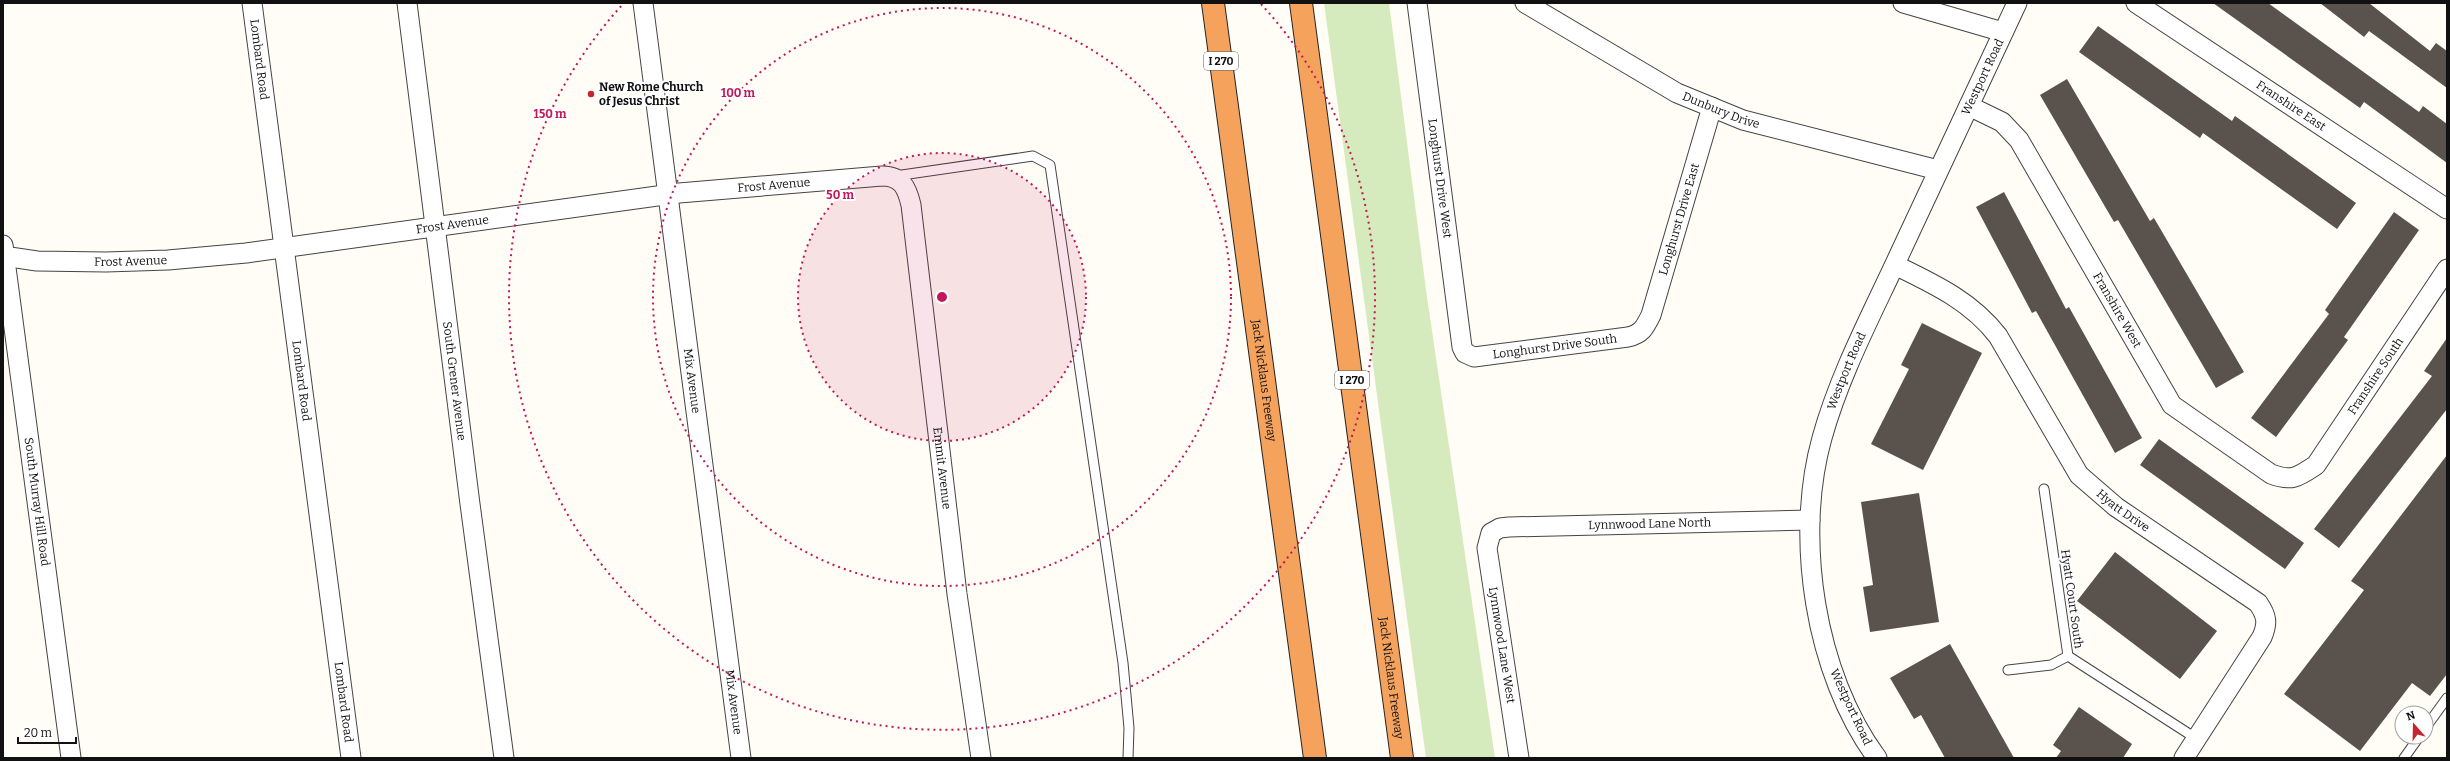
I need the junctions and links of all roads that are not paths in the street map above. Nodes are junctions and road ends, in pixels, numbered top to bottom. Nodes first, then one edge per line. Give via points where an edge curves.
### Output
1 (252, 3) edge
2 (407, 3) edge
3 (643, 3) edge
4 (1213, 3) edge
5 (1301, 3) edge
6 (1417, 3) edge
7 (1524, 3) edge
8 (1902, 3) edge
9 (2017, 3) edge
10 (2136, 3) edge
11 (2003, 32) junction
12 (1969, 106) junction
13 (1712, 107) junction
14 (1938, 170) junction
15 (896, 178) junction
16 (669, 195) junction
17 (2447, 209) edge
18 (436, 227) junction
19 (284, 250) junction
20 (4, 252) edge
21 (1895, 265) junction
22 (2447, 269) edge
23 (1644, 330) joint
24 (1465, 353) joint
25 (2298, 477) joint
26 (2044, 489) dead end
27 (1810, 520) junction
28 (1491, 532) joint
29 (2068, 656) junction
30 (2008, 670) dead end
31 (2447, 698) edge
32 (2434, 716) edge
33 (2197, 739) junction
34 (2413, 745) edge
35 (71, 758) edge
36 (351, 758) edge
37 (504, 758) edge
38 (741, 758) edge
39 (981, 758) edge
40 (1128, 758) edge
41 (1315, 758) edge
42 (1402, 758) edge
43 (1519, 758) edge
44 (1877, 758) edge
45 (2184, 758) edge
46 (2404, 758) edge

1 - 19 street, Lombard Road
2 - 18 street, South Grener Avenue
3 - 16 street, Mix Avenue
4 - 41 highway, Jack Nicklaus Freeway / I 270
5 - 42 highway, Jack Nicklaus Freeway / I 270
6 - 24 street, Longhurst Drive West via 1462,347
7 - 13 street, Dunbury Drive via 1676,93
8 - 11 street
9 - 11 street, Westport Road
10 - 17 street, Franshire East
11 - 12 street, Westport Road
12 - 14 street, Westport Road
12 - 25 street, Franshire West via 2002,122 2019,140 2172,404 2271,474 2284,479
13 - 14 street, Dunbury Drive via 1743,120
13 - 23 street, Longhurst Drive East via 1651,315
14 - 21 street, Westport Road
15 - 16 street, Frost Avenue
15 - 39 street, Emmit Avenue via 908,192 911,205 956,586
15 - 40 lane via 1033,156 1050,165 1123,663 1129,728
16 - 18 street, Frost Avenue
16 - 38 street, Mix Avenue
18 - 19 street, Frost Avenue
18 - 37 street, South Grener Avenue
19 - 20 street, Frost Avenue via 168,260 106,262 36,261
19 - 36 street, Lombard Road
20 - 35 street, South Murray Hill Road
21 - 27 street, Westport Road via 1833,402 1815,473
21 - 33 street, Hyatt Drive via 1943,288 1984,319 1998,336 2079,475 2116,507 2258,603 2266,613 2267,626 2262,637
22 - 25 street, Franshire South via 2316,465
23 - 24 street, Longhurst Drive South via 1628,337 1492,356 1474,357
26 - 29 lane, Hyatt Court South
27 - 28 street, Lynnwood Lane North via 1509,527
27 - 44 street, Westport Road via 1812,587 1822,634 1836,678
28 - 43 street, Lynnwood Lane West via 1487,548
29 - 30 lane via 2051,665
29 - 33 lane, Hyatt Court South
31 - 32 lane
33 - 45 street, Hyatt Drive
34 - 46 lane

